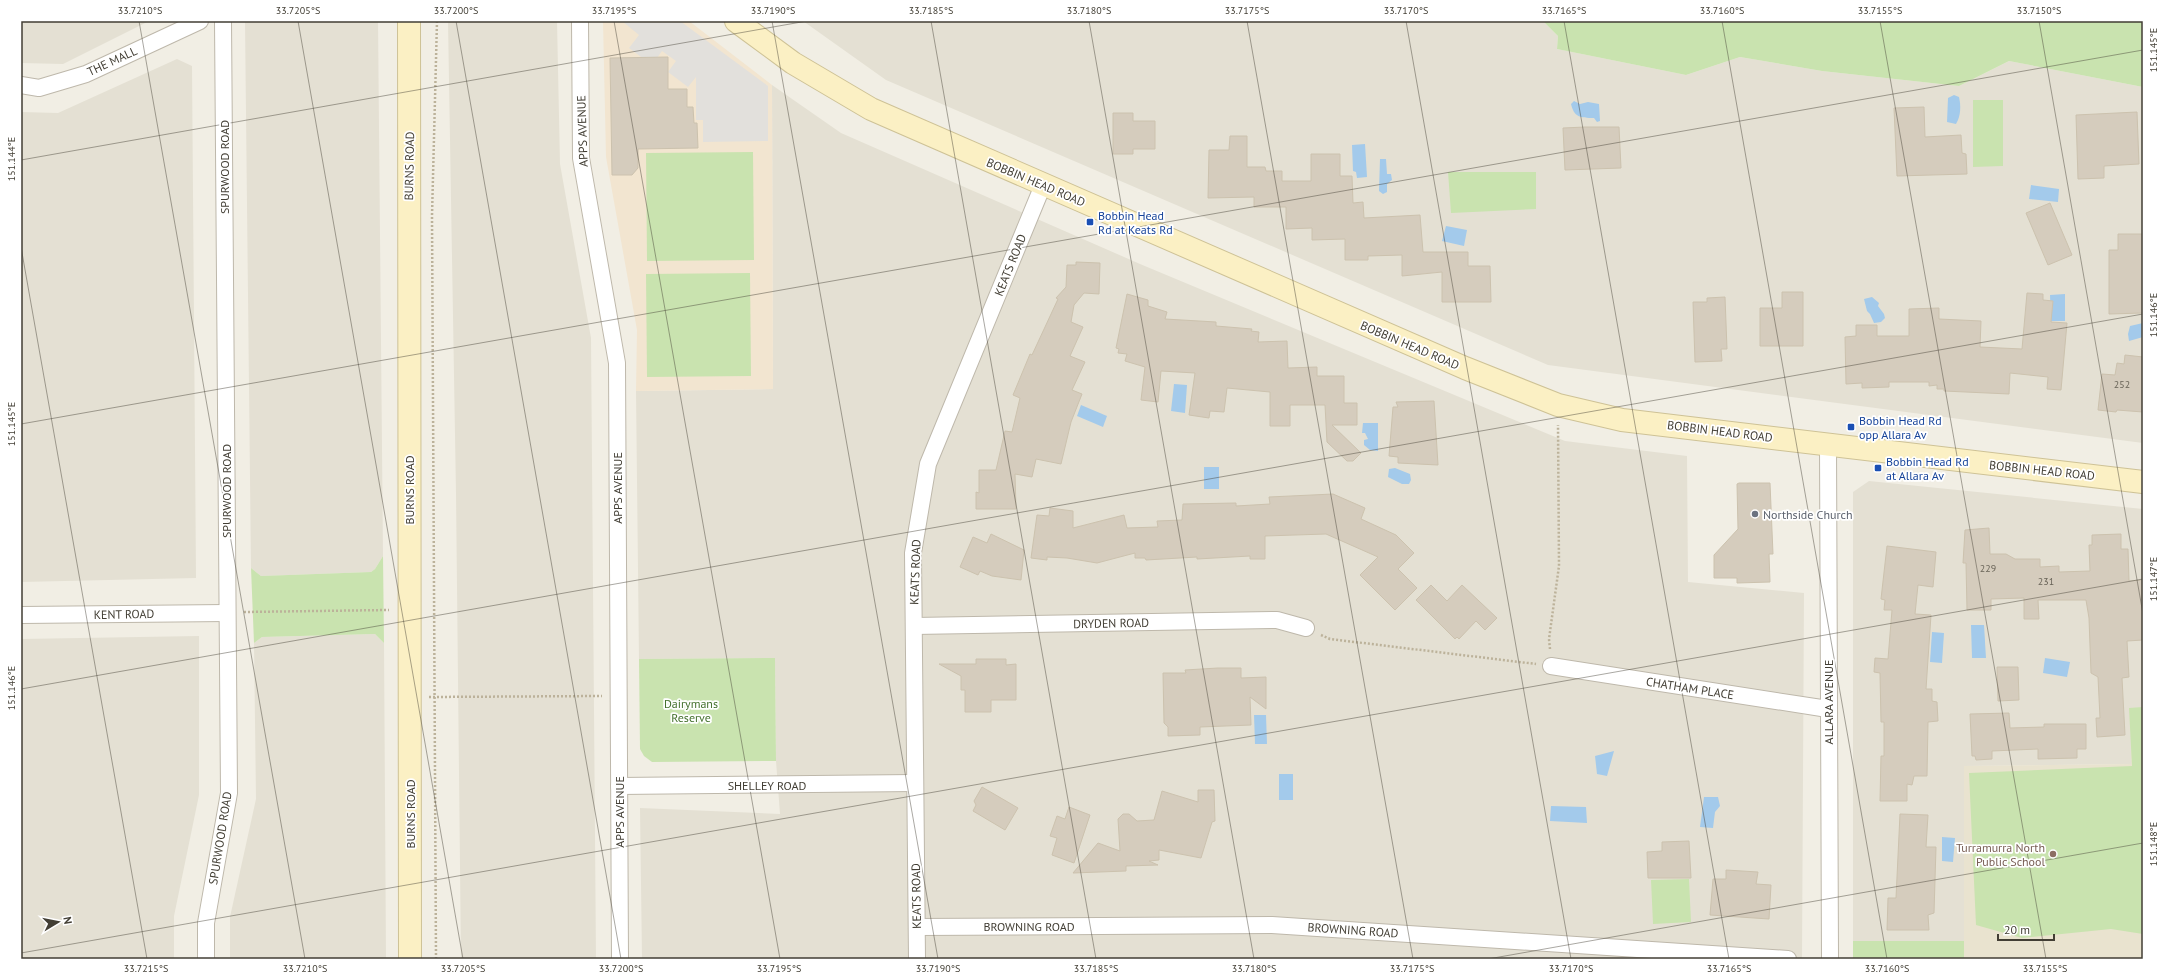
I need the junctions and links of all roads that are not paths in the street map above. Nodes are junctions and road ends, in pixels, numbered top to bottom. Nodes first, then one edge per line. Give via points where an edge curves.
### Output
1 (200, 21) edge
2 (223, 21) edge
3 (409, 21) edge
4 (580, 21) edge
5 (736, 21) edge
6 (21, 85) edge
7 (1043, 185) junction
8 (1828, 445) junction
9 (2143, 482) edge
10 (227, 613) junction
11 (21, 615) edge
12 (914, 626) junction
13 (1306, 628) road end
14 (1552, 666) road end
15 (1828, 709) junction
16 (915, 783) junction
17 (619, 786) junction
18 (917, 927) junction
19 (206, 959) edge
20 (410, 959) edge
21 (620, 959) edge
22 (917, 959) edge
23 (1788, 959) edge
24 (1830, 959) edge

1 - 6 street, THE MALL via 86,74 38,88
2 - 10 street, SPURWOOD ROAD
3 - 20 main road, BURNS ROAD
4 - 17 street, APPS AVENUE via 581,158 617,363
5 - 7 main road, BOBBIN HEAD ROAD via 793,63 871,109
7 - 8 main road, BOBBIN HEAD ROAD via 1368,327 1558,405 1622,420
7 - 12 street, KEATS ROAD via 928,464 914,553
8 - 9 main road, BOBBIN HEAD ROAD
8 - 15 street, ALLARA AVENUE
10 - 11 street, KENT ROAD
10 - 19 street, SPURWOOD ROAD via 229,793 206,923
12 - 13 street, DRYDEN ROAD via 1277,620
12 - 16 street, KEATS ROAD
14 - 15 street, CHATHAM PLACE
15 - 24 street, ALLARA AVENUE
16 - 17 street, SHELLEY ROAD
16 - 18 street, KEATS ROAD
17 - 21 street, APPS AVENUE
18 - 22 street, KEATS ROAD
18 - 23 street, BROWNING ROAD via 1272,925

